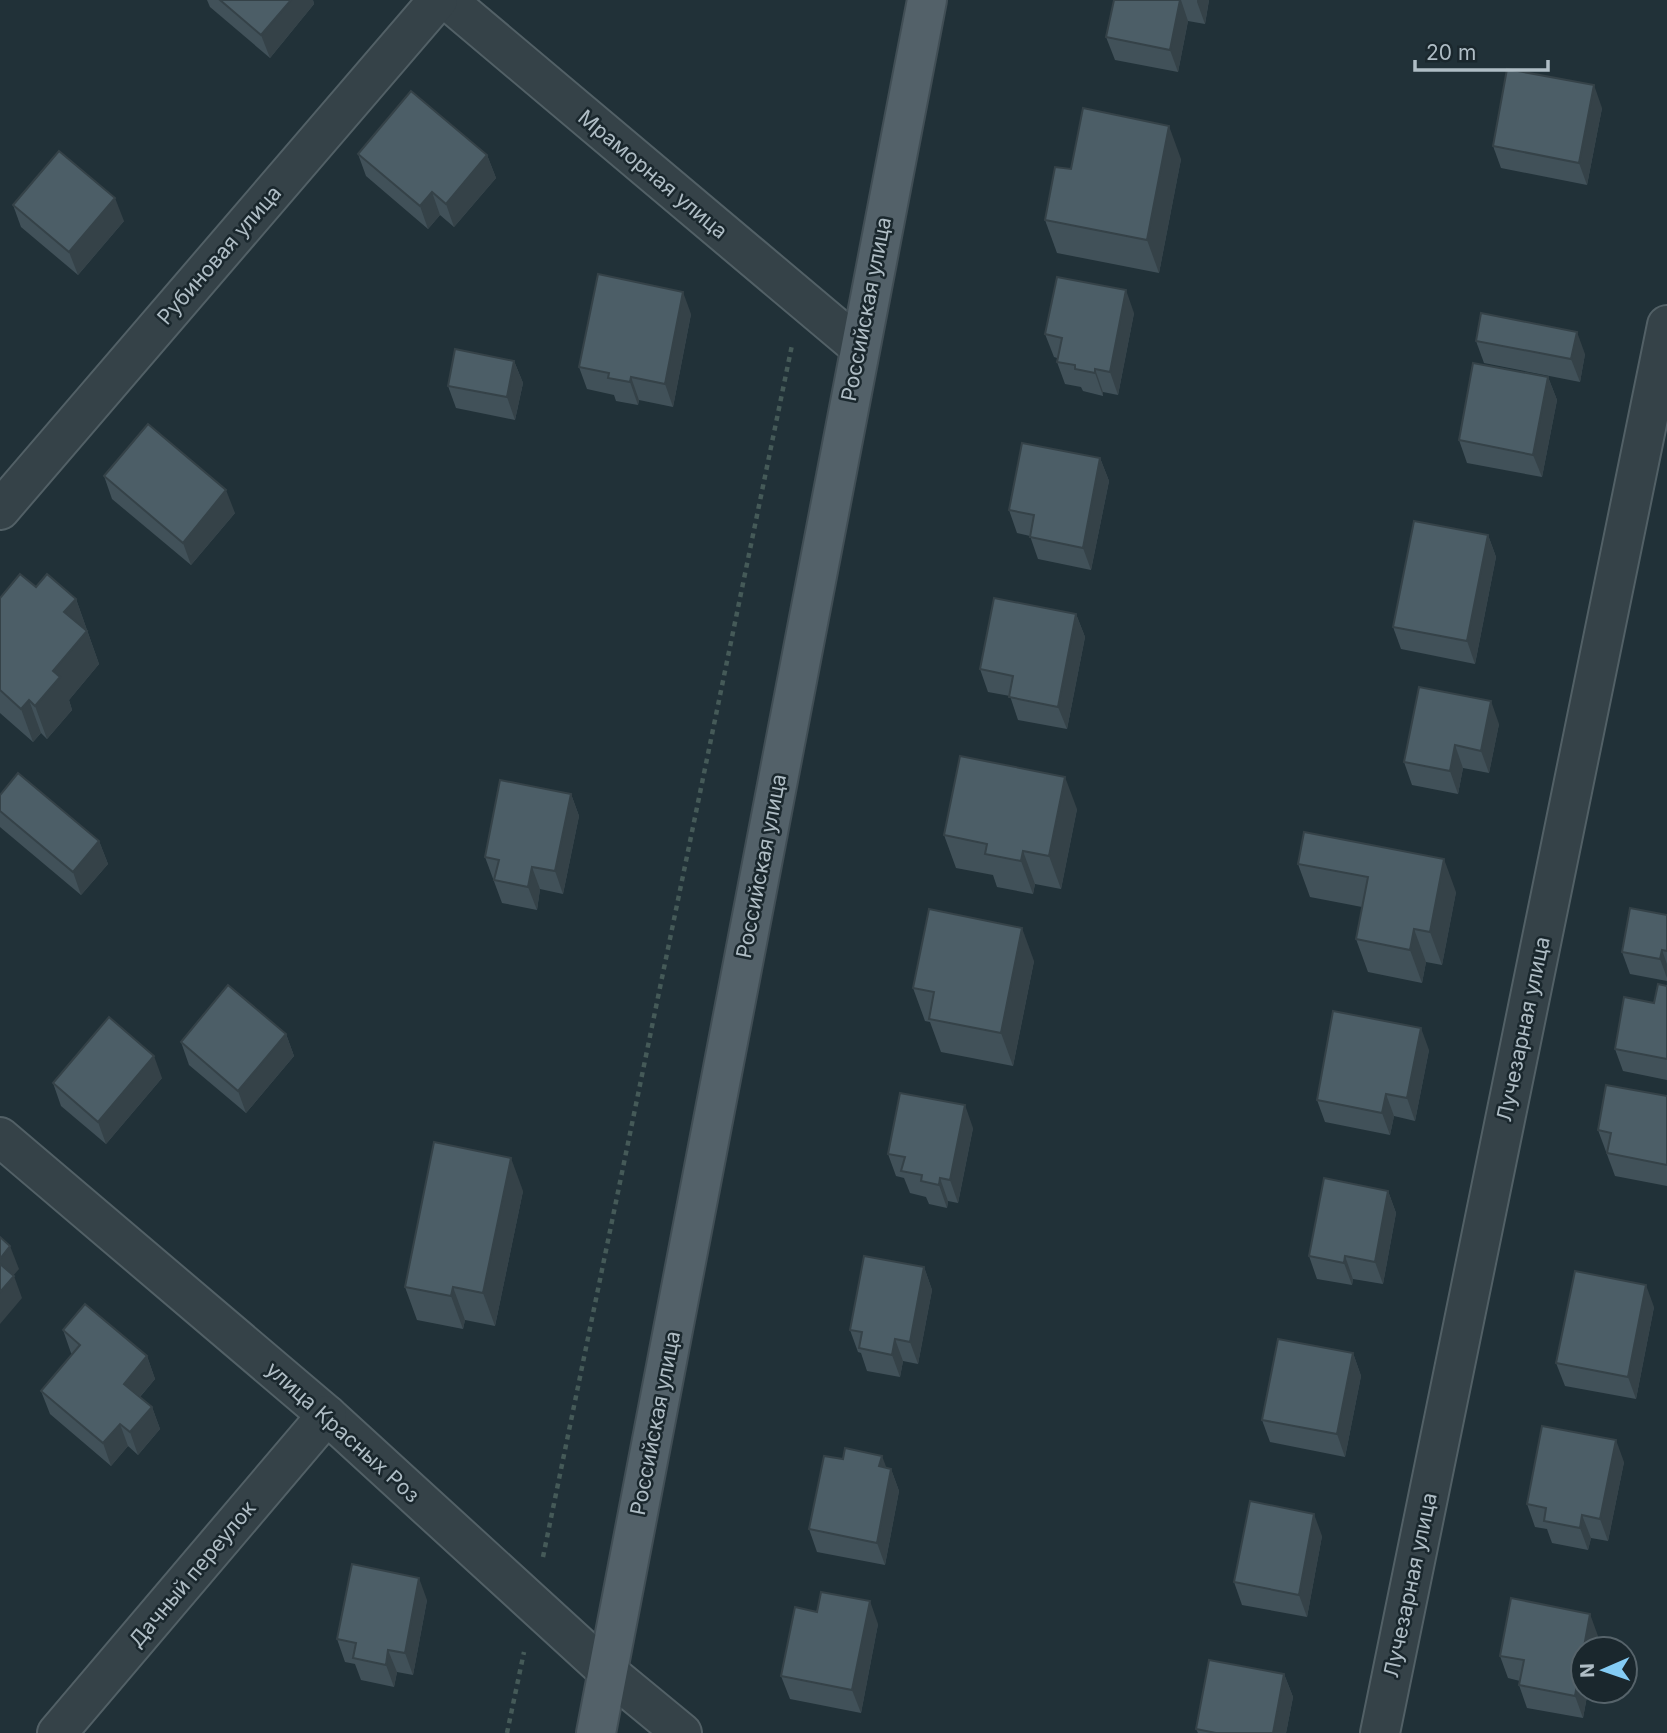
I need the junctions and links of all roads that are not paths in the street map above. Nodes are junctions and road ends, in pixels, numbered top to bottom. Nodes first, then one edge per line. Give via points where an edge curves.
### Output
1 (438, 0) edge
2 (447, 0) edge
3 (927, 0) edge
4 (1667, 325) edge
5 (859, 347) junction
6 (0, 510) edge
7 (0, 1137) edge
8 (327, 1415) junction
9 (608, 1672) junction
10 (57, 1733) edge
11 (596, 1733) edge
12 (682, 1733) edge
13 (1380, 1733) edge

1 - 6 street, Рубиновая улица
2 - 5 street, Мраморная улица
3 - 5 main road, Российская улица
4 - 13 street, Лучезарная улица
5 - 9 main road, Российская улица
7 - 8 street, улица Красных Роз
8 - 9 street, улица Красных Роз
8 - 10 street, Дачный переулок
9 - 11 main road, Российская улица
9 - 12 street, улица Красных Роз

